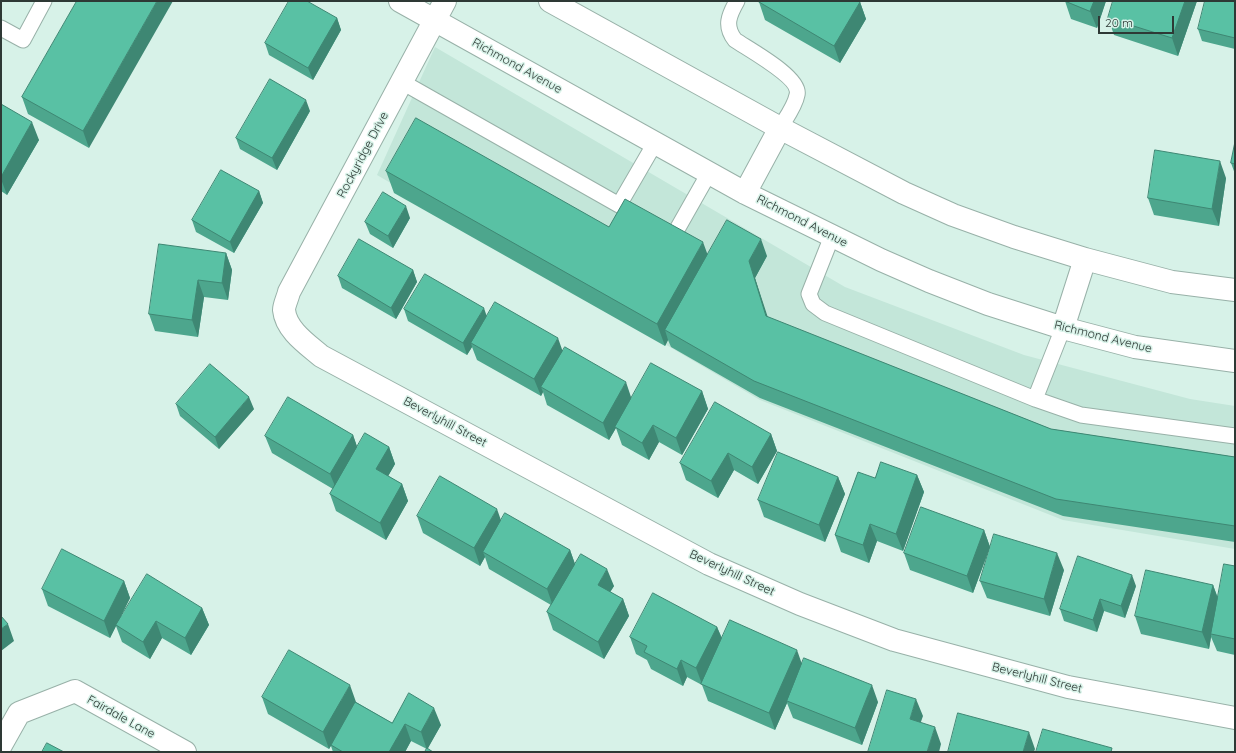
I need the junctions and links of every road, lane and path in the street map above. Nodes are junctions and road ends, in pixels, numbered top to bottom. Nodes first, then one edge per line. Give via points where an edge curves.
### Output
1 (44, 1) edge
2 (400, 1) edge
3 (445, 1) edge
4 (550, 1) edge
5 (737, 1) edge
6 (435, 20) junction
7 (1, 28) edge
8 (402, 82) junction
9 (780, 128) junction
10 (655, 143) junction
11 (709, 173) junction
12 (745, 193) junction
13 (675, 232) edge
14 (832, 236) junction
15 (1085, 259) junction
16 (1235, 290) edge
17 (284, 309) joint
18 (1063, 328) junction
19 (1235, 361) edge
20 (1035, 399) junction
21 (1235, 436) edge
22 (1235, 718) edge
23 (1, 745) edge
24 (185, 752) edge

1 - 7 lane via 23,40
2 - 6 main road, Richmond Avenue
3 - 6 main road, Rockyridge Drive
4 - 9 main road
5 - 9 lane via 728,18 729,33 796,84 798,94
6 - 8 main road, Rockyridge Drive
6 - 10 main road, Richmond Avenue
8 - 10 lane via 619,205
8 - 17 main road, Rockyridge Drive via 289,292
9 - 12 main road
9 - 15 main road via 904,193 946,212
10 - 11 main road, Richmond Avenue
11 - 12 main road, Richmond Avenue
11 - 13 lane
12 - 14 main road, Richmond Avenue
14 - 18 main road, Richmond Avenue via 929,281 988,304
14 - 20 lane via 809,294 813,304 825,313
15 - 16 main road via 1172,282
15 - 18 main road
17 - 22 main road, Beverlyhill Street via 289,326 321,356 709,564 800,604 894,640 1068,688
18 - 19 main road, Richmond Avenue via 1135,347
18 - 20 lane
20 - 21 lane via 1082,415
23 - 24 main road, Fairdale Lane via 19,713 75,691

